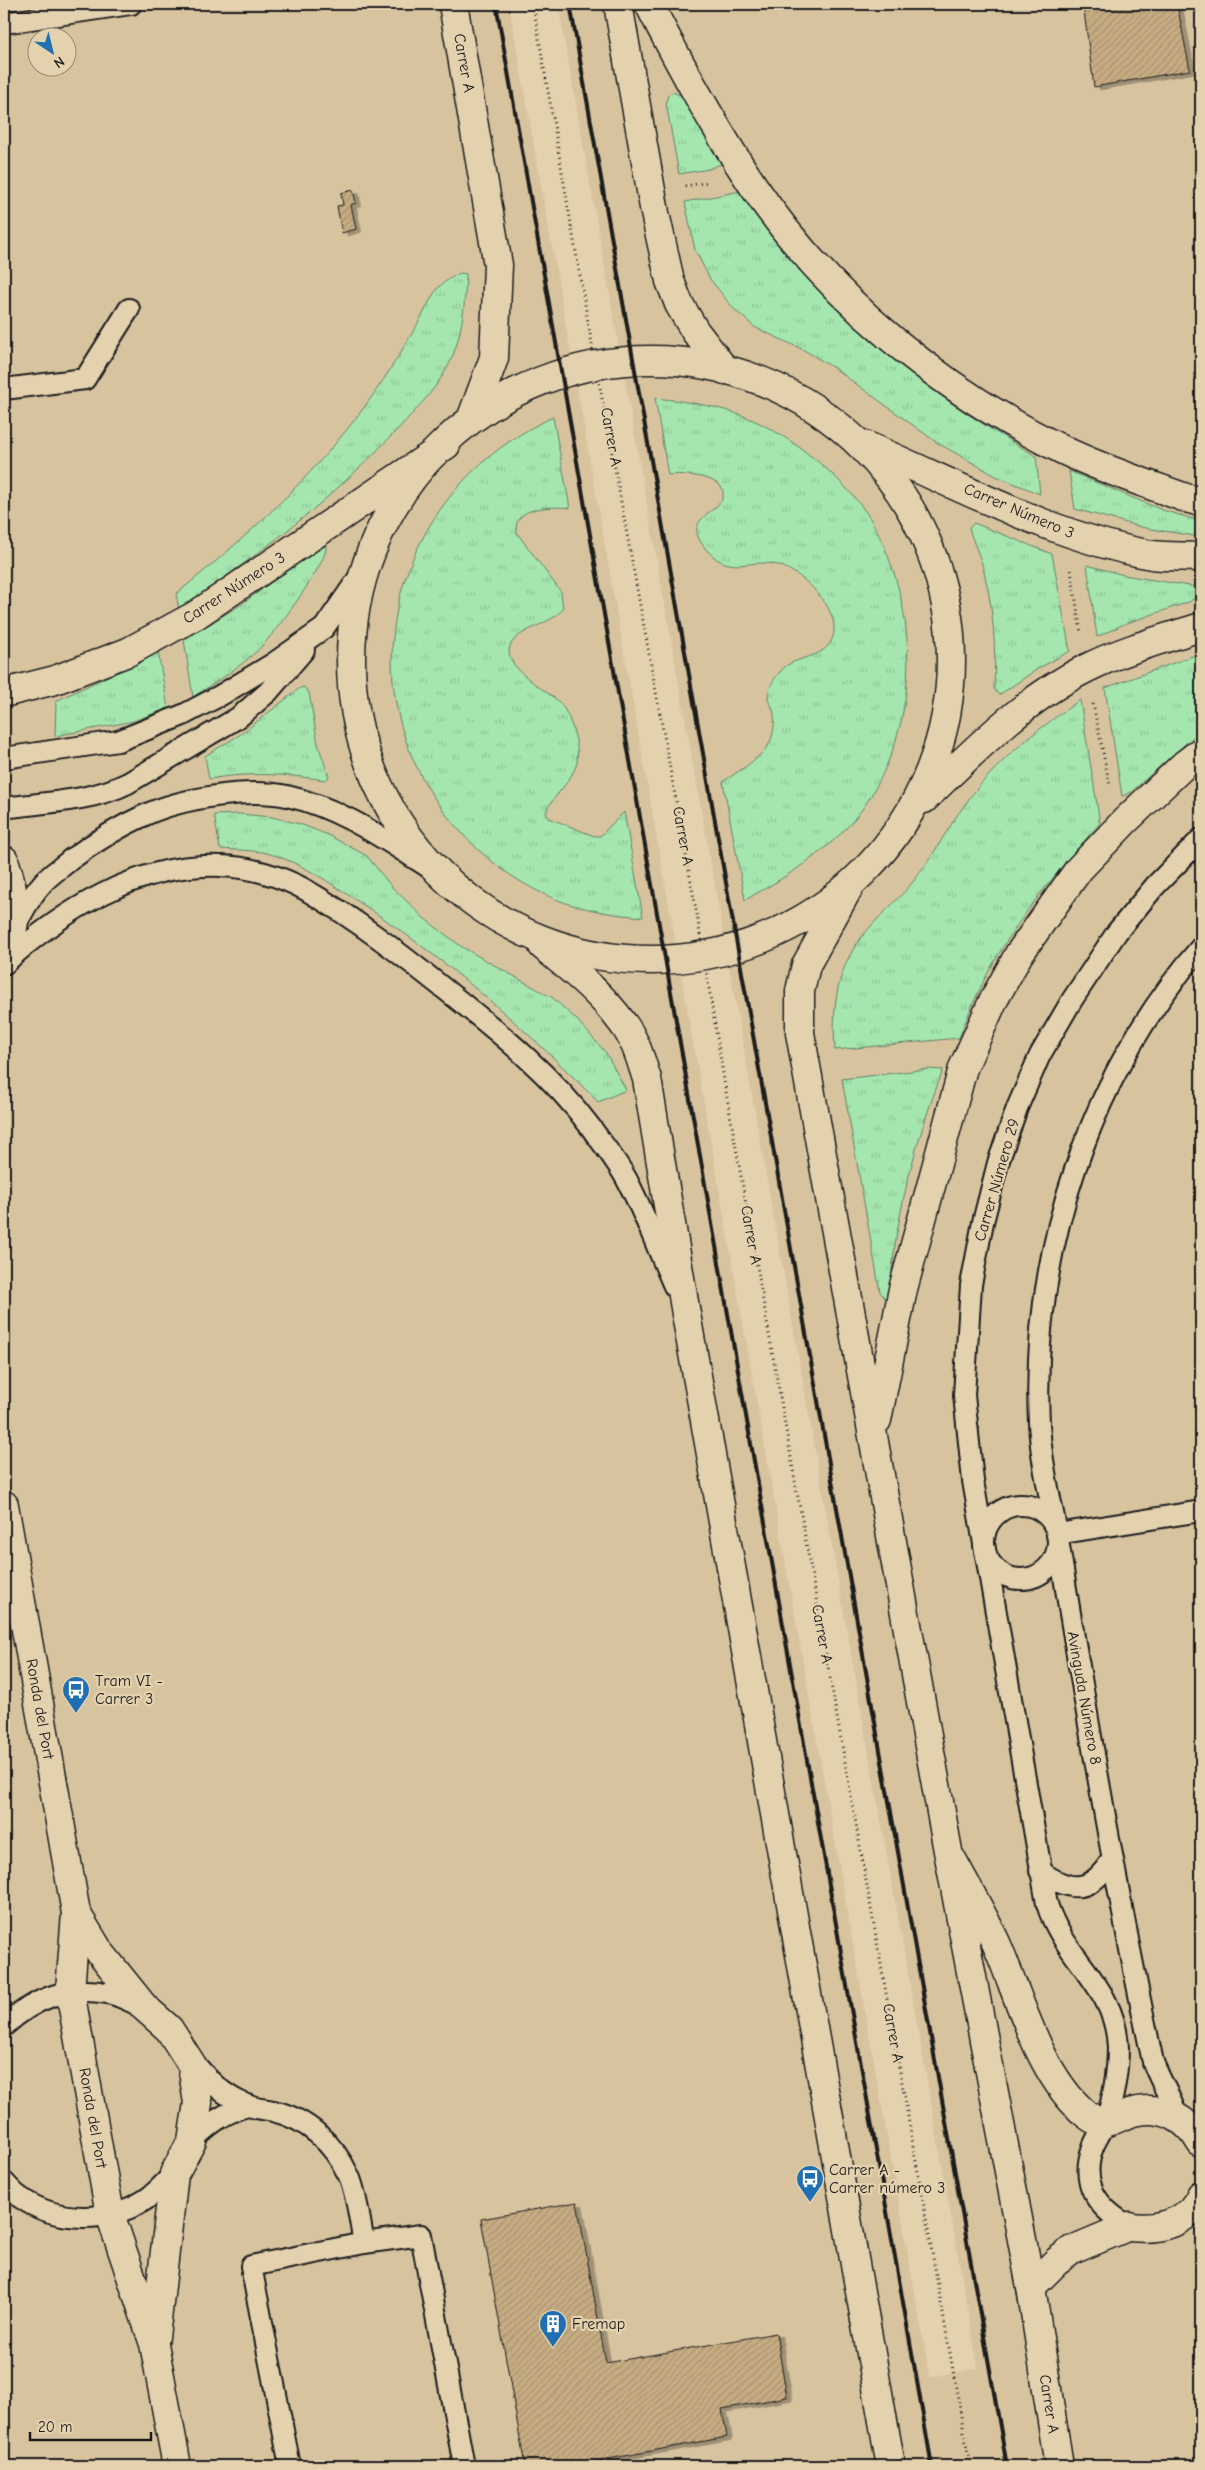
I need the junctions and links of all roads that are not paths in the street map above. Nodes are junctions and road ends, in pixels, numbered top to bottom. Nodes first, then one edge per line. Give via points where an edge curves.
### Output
1 (131, 4) edge
2 (453, 4) edge
3 (618, 4) edge
4 (649, 4) edge
5 (4, 23) edge
6 (129, 309) dead end
7 (725, 370) junction
8 (4, 389) edge
9 (472, 417) junction
10 (844, 436) junction
11 (446, 445) junction
12 (1201, 502) edge
13 (1201, 557) edge
14 (364, 570) junction
15 (324, 628) junction
16 (1201, 628) edge
17 (4, 693) edge
18 (1201, 752) edge
19 (4, 758) edge
20 (4, 808) edge
21 (911, 812) junction
22 (1201, 839) edge
23 (4, 860) edge
24 (435, 871) junction
25 (855, 877) junction
26 (13, 930) junction
27 (532, 937) junction
28 (1201, 947) edge
29 (4, 959) edge
30 (4, 964) edge
31 (686, 1314) junction
32 (874, 1437) junction
33 (4, 1505) edge
34 (1201, 1511) edge
35 (1057, 1534) junction
36 (984, 1548) junction
37 (948, 1851) junction
38 (1111, 1861) junction
39 (1040, 1871) junction
40 (76, 1913) junction
41 (70, 1991) junction
42 (144, 2007) junction
43 (4, 2026) edge
44 (182, 2049) junction
45 (248, 2106) junction
46 (1177, 2117) junction
47 (1105, 2123) junction
48 (192, 2141) junction
49 (1201, 2143) edge
50 (174, 2174) junction
51 (4, 2182) edge
52 (1201, 2195) edge
53 (110, 2214) junction
54 (1130, 2226) junction
55 (364, 2243) junction
56 (1031, 2287) junction
57 (154, 2344) junction
58 (178, 2466) edge
59 (290, 2466) edge
60 (464, 2466) edge
61 (891, 2466) edge
62 (1059, 2466) edge

1 - 5 lane
2 - 9 main road, Carrer A via 498,265 494,358
3 - 7 main road via 670,281 695,331
4 - 12 main road via 690,83 755,188 811,261 900,346 985,407 1063,450
6 - 8 lane via 85,378
7 - 9 main road via 669,357 596,361 551,371 515,388
7 - 10 main road via 775,390
9 - 11 main road
10 - 13 main road, Carrer Número 3 via 1031,519 1080,536 1153,555
10 - 21 main road via 880,470 911,511 942,574 952,619 957,660 954,703 942,748
11 - 14 main road via 393,513
11 - 17 main road, Carrer Número 3 via 196,615 128,652 55,680
14 - 15 lane
14 - 24 main road via 353,616 349,654 351,708 376,787 395,824
15 - 19 lane via 221,696 152,728 118,741
15 - 20 lane via 268,692 239,717 128,783 89,797
16 - 21 main road via 1138,647 1086,668 1036,699
18 - 32 main road via 1125,821 1079,869 1019,954 994,1001 963,1068 903,1289
21 - 25 main road
22 - 36 lane, Carrer Número 29 via 1155,886 1117,932 1072,1000 1040,1055 998,1163 971,1285 964,1394
23 - 26 main road via 15,900
24 - 26 lane via 349,818 315,804 285,796 213,797 146,814 88,847 42,884
24 - 27 main road via 473,903
25 - 27 main road via 827,900 784,926 744,945 704,955 628,960 588,954
25 - 32 main road, Carrer A via 806,965 800,991 800,1033
26 - 29 main road
27 - 31 main road via 605,1002 625,1026 639,1054 651,1099
28 - 35 lane via 1152,1012 1123,1060 1097,1111 1059,1222 1045,1289 1038,1382 1041,1443
30 - 31 lane via 54,921 85,902 167,872 192,867 250,869 305,890 388,944 477,1015 571,1103 628,1182
31 - 61 main road
32 - 37 main road, Carrer A
33 - 40 main road, Ronda del Port
34 - 35 lane
35 - 36 lane via 1044,1513 1020,1505 997,1514 984,1535
35 - 36 lane via 1058,1546 1048,1568 1028,1579 1004,1576 988,1560
35 - 38 lane, Avinguda Número 8
36 - 39 lane
37 - 47 main road via 996,1944 1030,2029 1066,2095 1090,2117
37 - 56 main road, Carrer A
38 - 39 lane via 1102,1874 1082,1886 1063,1885
38 - 46 lane, Avinguda Número 8 via 1153,2062
39 - 47 lane via 1053,1924 1104,1995 1111,2012 1118,2048
40 - 41 main road, Ronda del Port
40 - 42 main road, Ronda del Port via 99,1951
41 - 42 lane, Ronda del Port via 109,1993
41 - 43 lane, Ronda del Port via 42,1999
41 - 53 main road, Ronda del Port
42 - 44 main road, Ronda del Port via 169,2029
44 - 45 lane via 210,2082
44 - 48 main road, Ronda del Port via 192,2065 198,2103
45 - 48 lane via 230,2111
45 - 55 lane via 299,2120 319,2134 331,2148 350,2178
46 - 47 main road via 1158,2110 1138,2111
46 - 49 main road via 1193,2129
47 - 54 lane via 1088,2168 1092,2189 1101,2206
48 - 50 main road, Ronda del Port
50 - 53 lane, Ronda del Port via 146,2200
50 - 57 main road, Ronda del Port
51 - 53 lane, Ronda del Port via 20,2198 48,2212 79,2218
52 - 54 main road via 1185,2216 1168,2225 1150,2229
53 - 57 main road, Ronda del Port
54 - 56 main road via 1072,2250
55 - 59 lane via 251,2266
55 - 60 lane via 420,2235
56 - 62 main road, Carrer A
57 - 58 main road, Ronda del Port

